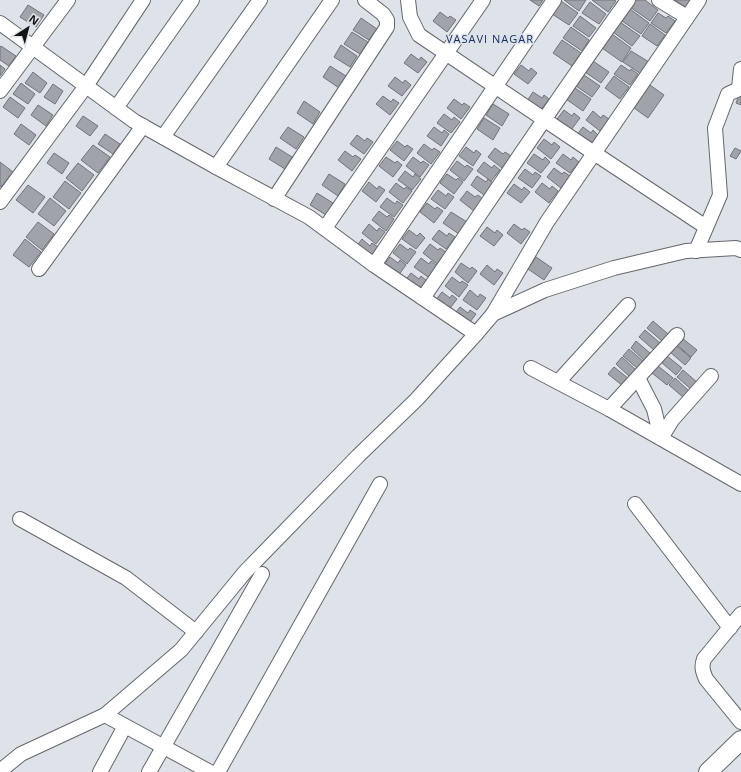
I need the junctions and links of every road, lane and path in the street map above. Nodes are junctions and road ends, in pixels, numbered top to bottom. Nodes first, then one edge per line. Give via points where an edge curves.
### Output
1 (68, 0) edge
2 (144, 0) edge
3 (192, 0) edge
4 (260, 0) edge
5 (332, 0) edge
6 (365, 0) edge
7 (408, 0) edge
8 (483, 0) edge
9 (554, 0) edge
10 (628, 0) edge
11 (659, 0) edge
12 (699, 0) edge
13 (687, 17) junction
14 (0, 23) edge
15 (33, 47) junction
16 (446, 53) junction
17 (741, 69) edge
18 (86, 86) junction
19 (495, 86) junction
20 (740, 88) edge
21 (0, 92) edge
22 (116, 108) junction
23 (543, 119) junction
24 (143, 126) junction
25 (163, 137) junction
26 (594, 153) junction
27 (216, 167) junction
28 (274, 199) junction
29 (0, 202) edge
30 (707, 225) junction
31 (325, 228) junction
32 (739, 246) edge
33 (696, 251) junction
34 (374, 264) junction
35 (39, 269) dead end
36 (423, 298) junction
37 (628, 305) dead end
38 (493, 314) junction
39 (476, 334) junction
40 (677, 335) dead end
41 (531, 368) dead end
42 (711, 376) dead end
43 (638, 378) junction
44 (558, 382) junction
45 (609, 409) junction
46 (661, 438) junction
47 (380, 484) dead end
48 (741, 484) edge
49 (635, 504) dead end
50 (20, 519) dead end
51 (262, 574) dead end
52 (741, 614) edge
53 (730, 628) junction
54 (196, 632) junction
55 (105, 715) junction
56 (741, 722) edge
57 (125, 726) junction
58 (741, 740) edge
59 (163, 747) junction
60 (0, 771) edge
61 (100, 772) edge
62 (149, 772) edge
63 (210, 772) edge
64 (218, 772) edge
65 (708, 772) edge

1 - 15 street
2 - 18 street
3 - 22 street
4 - 25 street
5 - 27 street
6 - 28 street via 387,20 387,27
7 - 16 street via 410,17 419,35
8 - 16 street
9 - 19 street
10 - 23 street
11 - 13 street
12 - 13 street
13 - 26 street
14 - 15 street
15 - 18 street
15 - 21 street
16 - 19 street
16 - 31 street
17 - 20 street
18 - 22 street
18 - 29 street
19 - 23 street
19 - 34 street
20 - 30 street via 728,94 715,128 720,195
22 - 24 street
23 - 26 street
23 - 36 street
24 - 25 street
24 - 35 street
25 - 27 street
26 - 30 street
26 - 38 street via 547,222
27 - 28 street
28 - 31 street
30 - 33 street
31 - 34 street
32 - 33 street
33 - 38 street via 686,251 607,271 545,290
34 - 36 street
36 - 39 street
37 - 44 street
38 - 39 street
39 - 54 street via 416,400 245,572
40 - 43 street
41 - 44 street
42 - 46 street via 672,420
43 - 45 street
43 - 46 street via 654,408
44 - 45 street
45 - 46 street
46 - 48 street
47 - 64 street
49 - 53 street
50 - 54 street via 126,578
51 - 59 street
52 - 53 street
53 - 56 street via 702,666 706,680
54 - 55 street via 181,650
55 - 57 street
55 - 60 street via 21,754
57 - 59 street
57 - 61 street
58 - 65 main road
59 - 62 street
59 - 63 street

